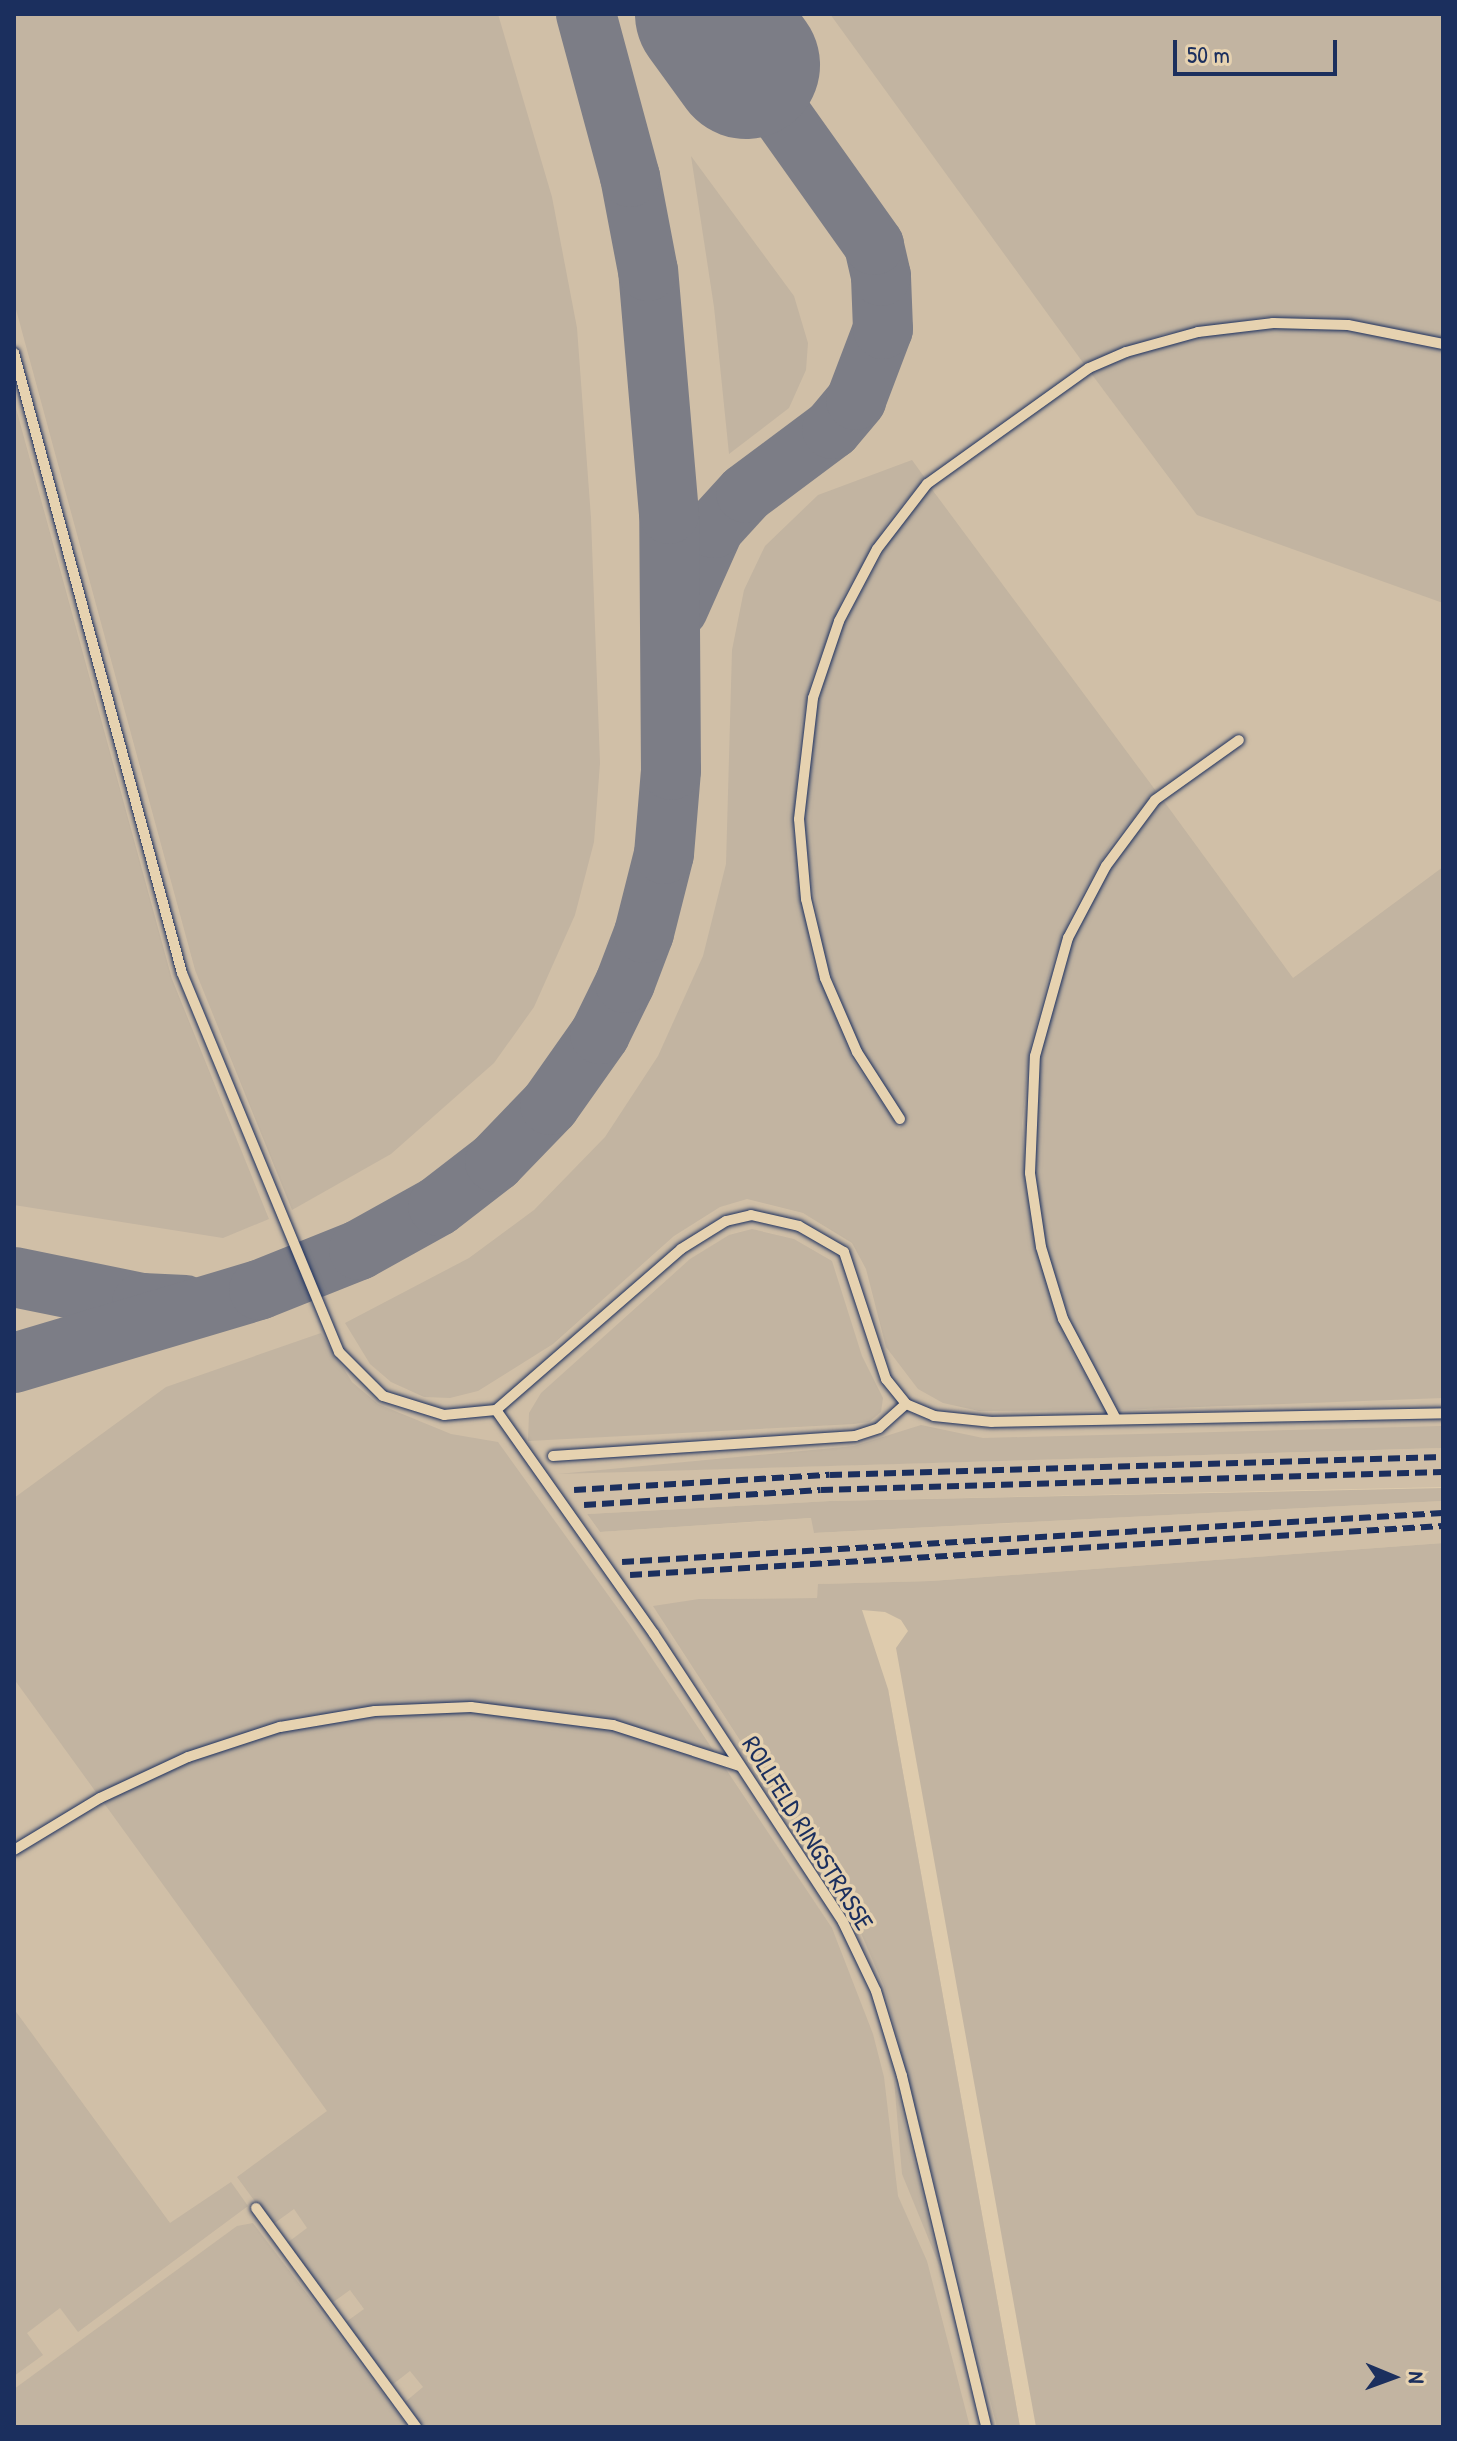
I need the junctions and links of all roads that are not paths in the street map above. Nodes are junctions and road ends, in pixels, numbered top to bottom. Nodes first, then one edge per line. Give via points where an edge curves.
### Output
1 (1443, 344) edge
2 (14, 353) edge
3 (1239, 740) dead end
4 (900, 1119) dead end
5 (906, 1404) junction
6 (496, 1410) junction
7 (1443, 1413) edge
8 (1116, 1419) junction
9 (553, 1456) dead end
10 (741, 1767) junction
11 (14, 1850) edge
12 (256, 2208) dead end
13 (416, 2427) edge
14 (986, 2427) edge

1 - 4 lane via 1348,325 1273,323 1198,332 1126,352 1089,368 927,484 885,538 857,584 825,659 805,738 799,819 806,899 825,978 857,1052
2 - 6 lane via 182,973 339,1352 383,1396 418,1411 444,1415
3 - 8 lane via 1155,800 1106,866 1068,938 1035,1056 1030,1173 1041,1247 1063,1319
5 - 6 lane via 886,1379 874,1351 844,1252 799,1226 751,1215 726,1221 681,1249
5 - 8 lane via 934,1416 992,1422
5 - 9 lane via 879,1428 855,1436
6 - 10 lane, ROLLFELD RINGSTRASSE
7 - 8 lane
10 - 11 lane via 613,1725 471,1707 375,1711 280,1727 188,1757 100,1798
10 - 14 lane, ROLLFELD RINGSTRASSE via 843,1922 876,1991 902,2076
12 - 13 lane

